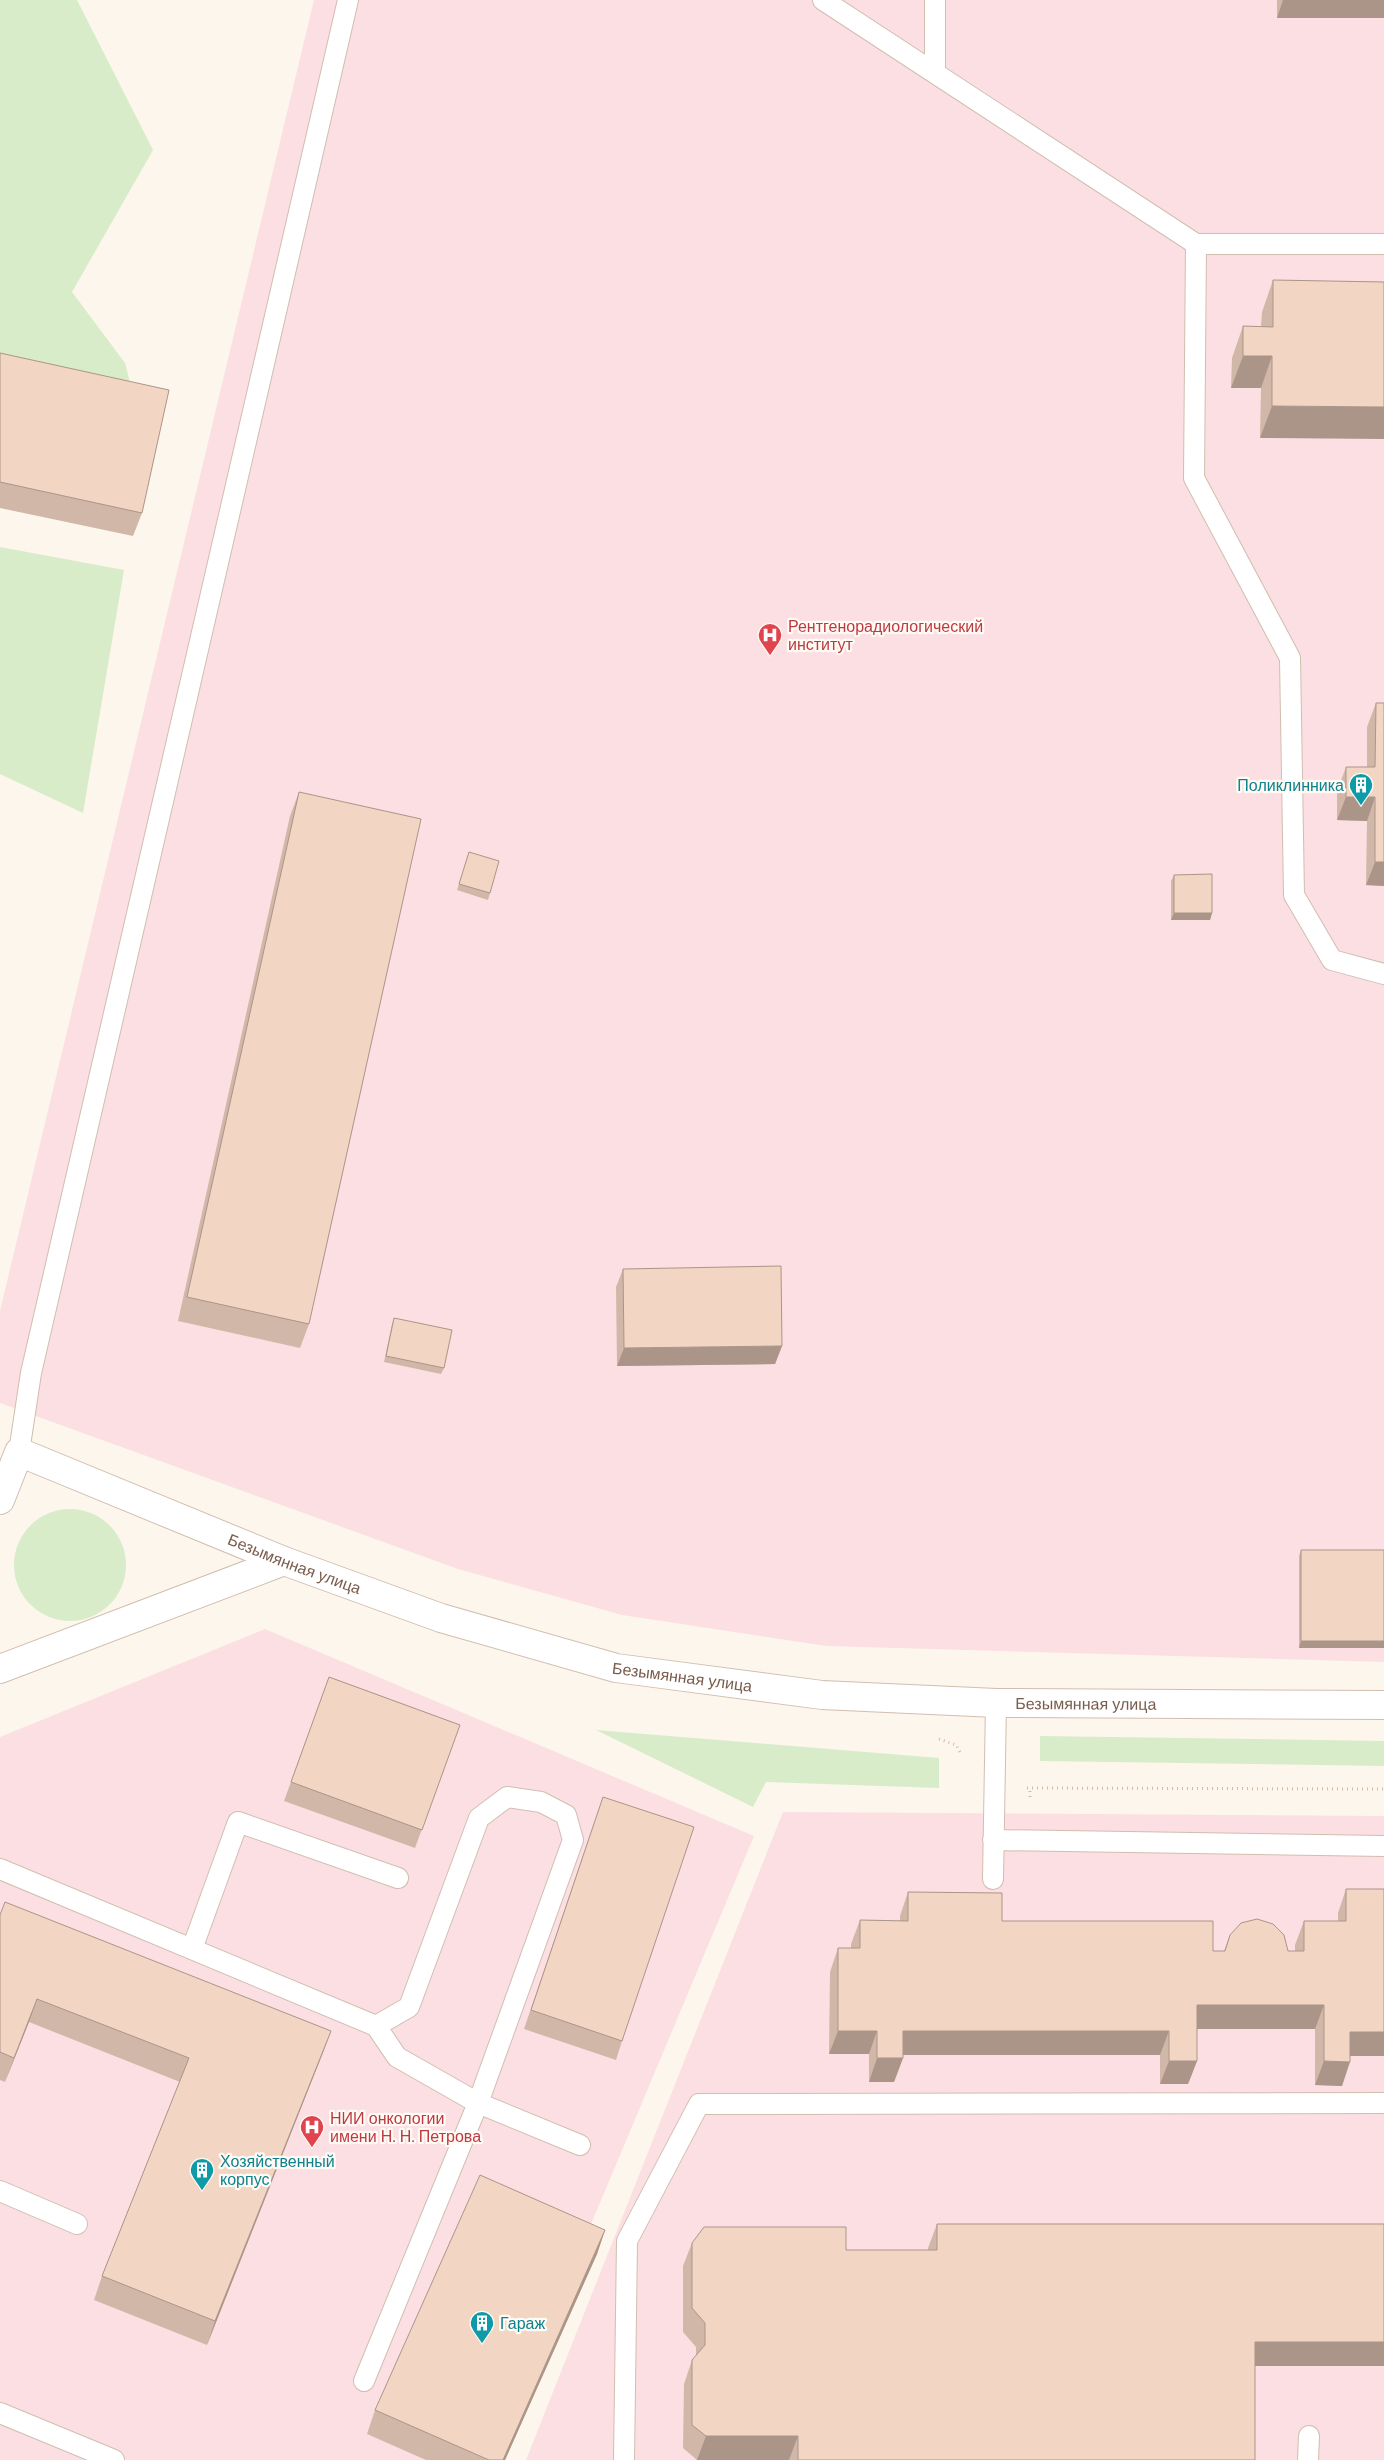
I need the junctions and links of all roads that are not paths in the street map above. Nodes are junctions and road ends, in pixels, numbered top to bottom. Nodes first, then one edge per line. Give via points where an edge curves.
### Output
1 (348, 0) edge
2 (824, 0) edge
3 (935, 0) edge
4 (935, 71) junction
5 (1196, 244) junction
6 (1384, 244) edge
7 (1384, 974) edge
8 (19, 1452) junction
9 (0, 1500) edge
10 (284, 1561) junction
11 (0, 1668) edge
12 (996, 1703) junction
13 (1384, 1705) edge
14 (993, 1840) junction
15 (1384, 1846) edge
16 (0, 1869) edge
17 (398, 1878) dead end
18 (993, 1879) dead end
19 (192, 1949) junction
20 (376, 2026) junction
21 (478, 2103) junction
22 (1384, 2103) edge
23 (580, 2145) dead end
24 (0, 2191) edge
25 (77, 2224) dead end
26 (364, 2381) dead end
27 (0, 2412) edge
28 (1309, 2436) dead end
29 (114, 2460) edge
30 (624, 2460) edge
31 (1308, 2460) edge

1 - 8 lane via 31,1373
2 - 4 lane
3 - 4 lane
4 - 5 lane
5 - 6 lane
5 - 7 lane via 1194,478 1290,658 1294,895 1332,960
8 - 9 street
8 - 10 street, Безымянная улица
10 - 11 street
10 - 12 street, Безымянная улица via 441,1618 616,1668 822,1695
12 - 13 street, Безымянная улица
12 - 14 lane
14 - 15 lane
14 - 18 lane
16 - 19 lane
17 - 19 lane via 238,1822
19 - 20 lane
20 - 21 lane via 397,2057
20 - 21 lane via 409,2007 479,1818 507,1797 542,1802 566,1815 573,1840
21 - 23 lane
21 - 26 lane
22 - 30 lane via 698,2104 627,2241
24 - 25 lane
27 - 29 lane
28 - 31 lane

